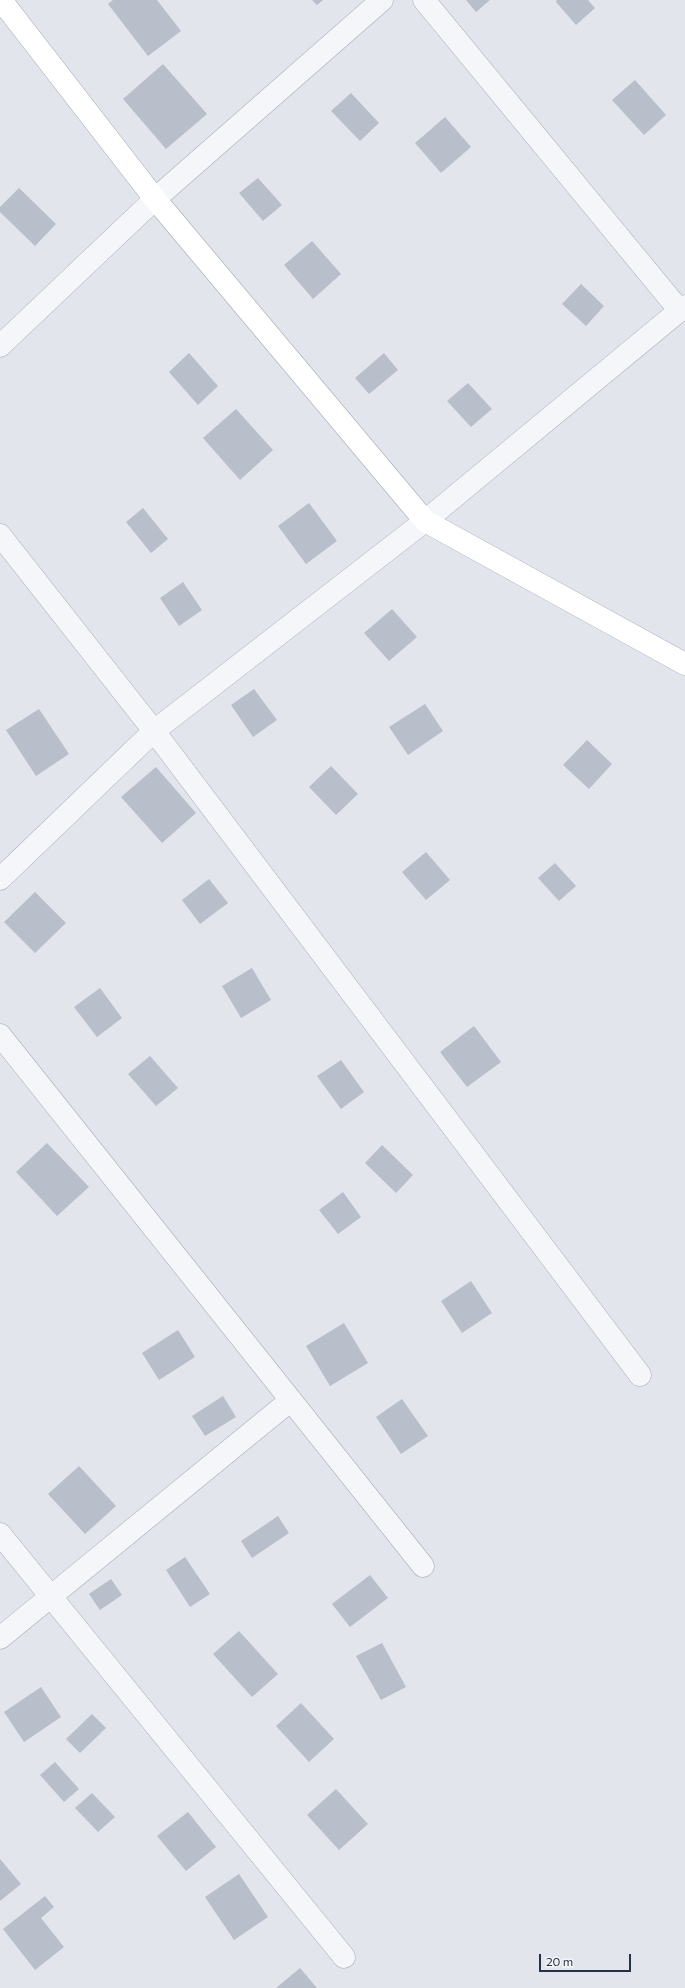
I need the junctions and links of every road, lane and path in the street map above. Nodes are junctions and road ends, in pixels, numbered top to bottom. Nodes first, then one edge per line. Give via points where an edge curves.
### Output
1 (0, 0) edge
2 (382, 0) edge
3 (424, 0) edge
4 (155, 199) junction
5 (682, 308) edge
6 (0, 346) edge
7 (425, 521) junction
8 (0, 535) edge
9 (685, 664) edge
10 (154, 731) junction
11 (0, 879) edge
12 (0, 1035) edge
13 (640, 1375) dead end
14 (291, 1400) junction
15 (0, 1534) edge
16 (423, 1566) dead end
17 (51, 1596) junction
18 (0, 1638) edge
19 (344, 1957) dead end

1 - 4 main road
2 - 4 street
3 - 5 street
4 - 6 street
4 - 7 main road
5 - 7 street
7 - 9 main road
7 - 10 street
8 - 10 street
10 - 11 street
10 - 13 street
12 - 14 street
14 - 16 street
14 - 17 street
15 - 17 street
17 - 18 street
17 - 19 street

